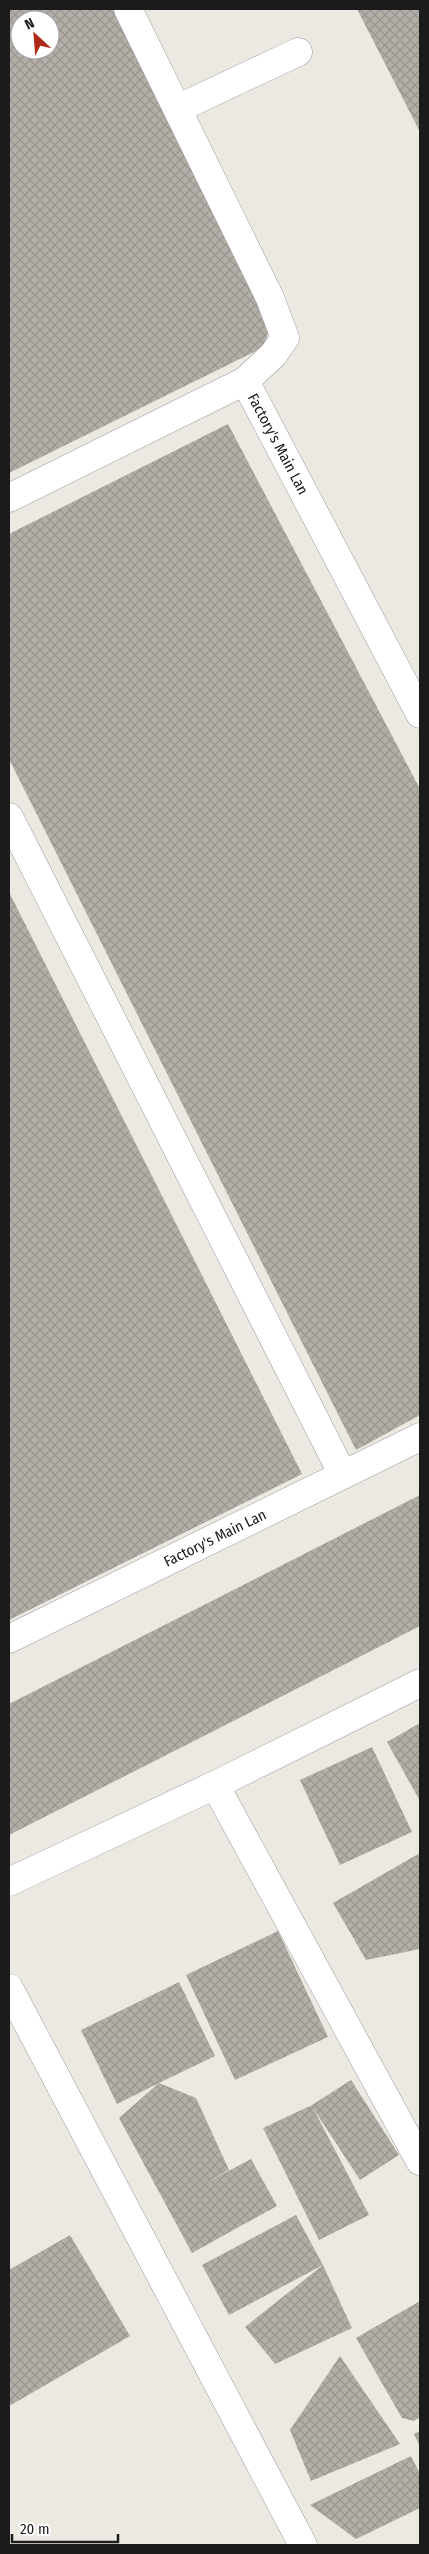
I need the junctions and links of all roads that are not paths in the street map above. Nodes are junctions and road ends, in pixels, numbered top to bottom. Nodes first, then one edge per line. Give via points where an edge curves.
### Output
1 (128, 9) edge
2 (298, 52) dead end
3 (177, 109) junction
4 (245, 381) junction
5 (9, 498) edge
6 (420, 714) edge
7 (9, 817) edge
8 (420, 1437) edge
9 (343, 1475) junction
10 (9, 1640) edge
11 (420, 1683) edge
12 (215, 1785) junction
13 (9, 1882) edge
14 (9, 1988) edge
15 (420, 2161) edge
16 (302, 2545) edge

1 - 3 street
2 - 3 street
3 - 4 street via 270,298 284,338 273,355
4 - 5 street, Factory's Main Lan
4 - 6 street, Factory's Main Lan
7 - 9 street
8 - 9 street, Factory's Main Lan
9 - 10 street, Factory's Main Lan
11 - 12 street
12 - 13 street
12 - 15 street
14 - 16 street

